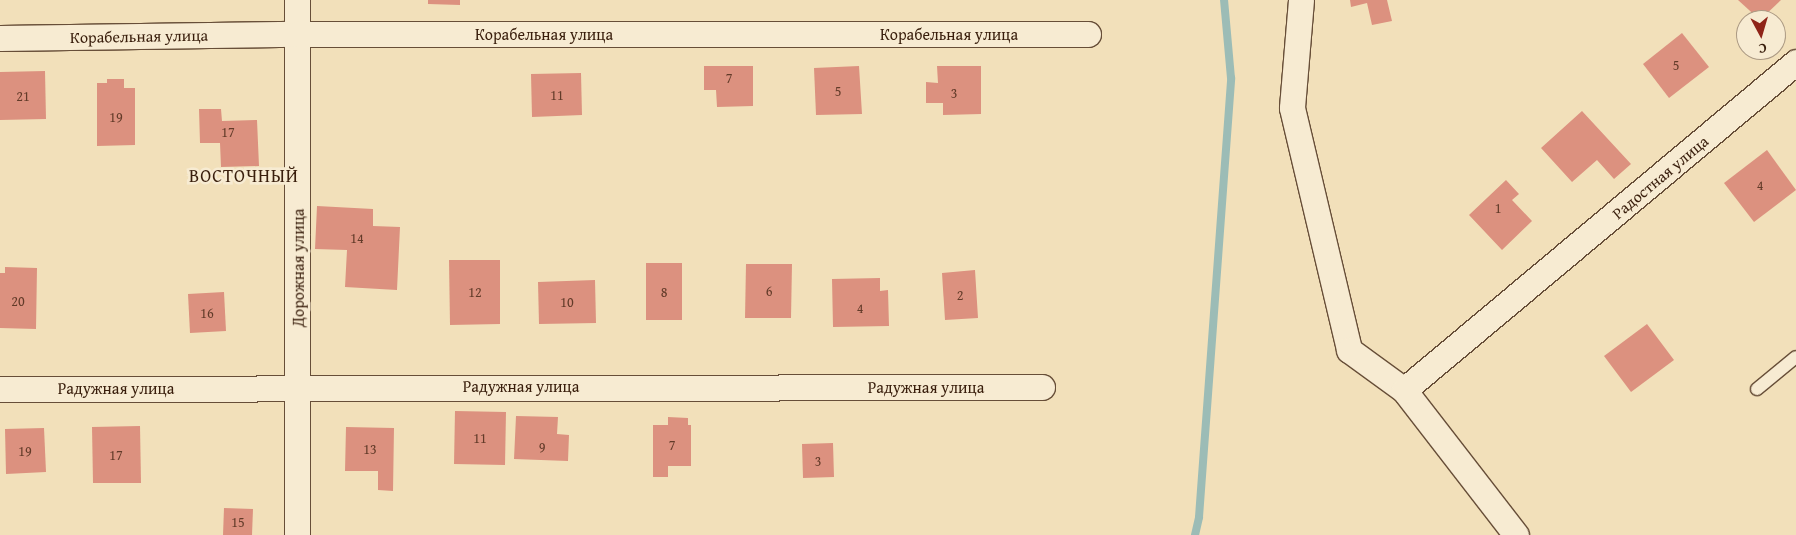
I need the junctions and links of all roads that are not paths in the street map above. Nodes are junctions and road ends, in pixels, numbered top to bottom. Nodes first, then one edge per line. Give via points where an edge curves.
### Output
1 (297, 0) edge
2 (1300, 0) edge
3 (297, 34) junction
4 (1088, 34) dead end
5 (0, 38) edge
6 (1796, 62) edge
7 (1796, 357) edge
8 (299, 386) junction
9 (1042, 387) dead end
10 (0, 388) edge
11 (1757, 389) dead end
12 (1404, 390) junction
13 (297, 535) edge
14 (1516, 535) edge

1 - 3 street, Дорожная улица
2 - 12 street via 1292,108 1349,350
3 - 4 street, Корабельная улица
3 - 5 street, Корабельная улица
3 - 8 street, Дорожная улица
6 - 12 street, Радостная улица
7 - 11 lane
8 - 9 street, Радужная улица
8 - 10 street, Радужная улица
8 - 13 street, Дорожная улица
12 - 14 street

